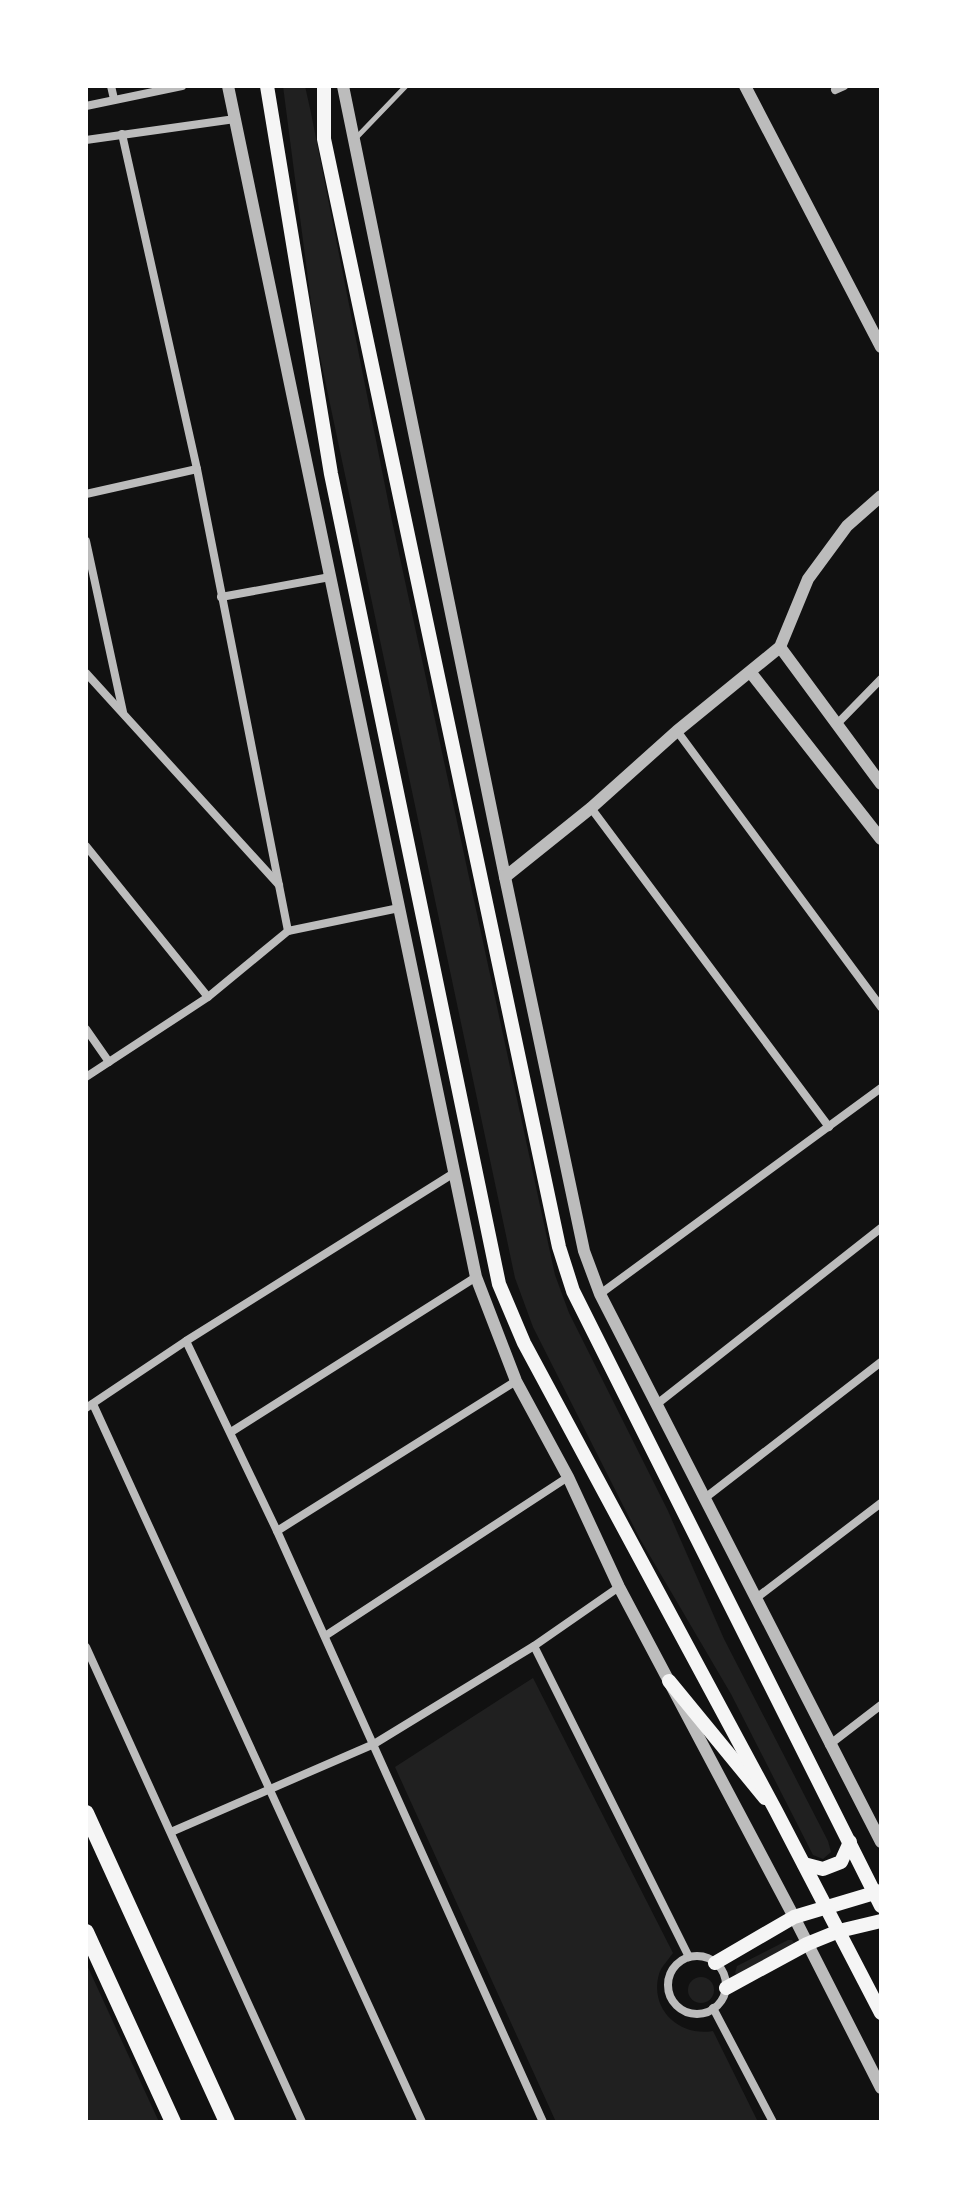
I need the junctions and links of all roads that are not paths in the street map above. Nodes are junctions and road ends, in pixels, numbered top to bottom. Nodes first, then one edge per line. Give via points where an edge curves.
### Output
1 (111, 86) edge
2 (182, 86) edge
3 (228, 86) edge
4 (267, 86) edge
5 (324, 86) edge
6 (343, 86) edge
7 (406, 86) edge
8 (745, 86) edge
9 (114, 99) junction
10 (86, 106) edge
11 (235, 119) junction
12 (122, 134) junction
13 (355, 138) junction
14 (86, 140) edge
15 (881, 347) edge
16 (197, 469) junction
17 (86, 494) edge
18 (881, 496) edge
19 (86, 541) edge
20 (330, 577) junction
21 (221, 597) junction
22 (780, 647) junction
23 (86, 673) edge
24 (751, 673) junction
25 (881, 679) edge
26 (124, 712) junction
27 (837, 724) junction
28 (677, 731) junction
29 (881, 784) edge
30 (591, 808) junction
31 (881, 839) edge
32 (86, 846) edge
33 (505, 877) junction
34 (279, 885) junction
35 (399, 908) junction
36 (288, 931) junction
37 (208, 997) junction
38 (881, 1007) edge
39 (86, 1029) edge
40 (109, 1062) junction
41 (86, 1077) edge
42 (881, 1088) edge
43 (829, 1127) junction
44 (454, 1173) junction
45 (881, 1228) edge
46 (476, 1277) junction
47 (600, 1294) junction
48 (186, 1341) junction
49 (881, 1362) edge
50 (516, 1381) junction
51 (657, 1404) junction
52 (89, 1406) edge
53 (231, 1432) junction
54 (568, 1477) junction
55 (705, 1498) junction
56 (881, 1503) edge
57 (277, 1531) junction
58 (619, 1587) junction
59 (755, 1599) junction
60 (325, 1636) junction
61 (534, 1646) junction
62 (86, 1647) edge
63 (669, 1681) junction
64 (881, 1705) edge
65 (374, 1744) junction
66 (829, 1745) junction
67 (269, 1790) junction
68 (776, 1811) junction
69 (86, 1813) edge
70 (171, 1832) junction
71 (850, 1842) junction
72 (881, 1842) edge
73 (804, 1864) junction
74 (879, 1896) edge
75 (826, 1906) junction
76 (794, 1917) junction
77 (881, 1921) edge
78 (839, 1931) junction
79 (86, 1932) edge
80 (807, 1944) junction
81 (689, 1957) junction
82 (715, 1963) junction
83 (726, 1988) junction
84 (713, 2008) junction
85 (881, 2013) edge
86 (881, 2088) edge
87 (173, 2122) edge
88 (227, 2122) edge
89 (302, 2122) edge
90 (422, 2122) edge
91 (543, 2122) edge
92 (773, 2122) edge

1 - 9 street
2 - 9 street
3 - 11 street
4 - 68 main road via 331,474 499,1284 524,1343
5 - 71 main road via 324,139 559,1247 573,1291
6 - 13 street
7 - 13 lane
8 - 15 street
9 - 10 street
11 - 12 street
11 - 20 street
12 - 14 street
12 - 16 street
13 - 33 street
16 - 17 street
16 - 21 street
18 - 22 street via 847,526 808,579
19 - 26 street
20 - 21 street
20 - 35 street
21 - 34 street
22 - 24 street
22 - 27 street
23 - 26 street
24 - 28 street
24 - 31 street
25 - 27 street
26 - 34 street
27 - 29 street
28 - 30 street
28 - 38 street
30 - 33 street
30 - 43 street
32 - 37 street
33 - 47 street via 584,1251
34 - 36 street
35 - 36 street
35 - 44 street
36 - 37 street
37 - 40 street
39 - 40 street
40 - 41 street
42 - 43 street
43 - 47 street
44 - 46 street
44 - 48 street
45 - 51 street
46 - 50 street
46 - 53 street
47 - 51 street
48 - 52 street
48 - 53 street
49 - 55 street
50 - 54 street
50 - 57 street
51 - 55 street
52 - 67 street
53 - 57 street
54 - 58 street
54 - 60 street
55 - 59 street
56 - 59 street
57 - 60 street
58 - 61 street
58 - 63 street
59 - 66 street
60 - 65 street
61 - 65 street
61 - 81 street
62 - 70 street
63 - 68 main road
63 - 76 street
64 - 66 street
65 - 67 street
65 - 91 street
66 - 72 street
67 - 70 street
67 - 90 street
68 - 73 main road
69 - 88 highway
70 - 89 street
71 - 73 main road via 841,1862 823,1869
71 - 74 main road
73 - 75 main road
74 - 75 main road
75 - 76 main road
75 - 78 main road
76 - 80 street
76 - 82 main road
77 - 78 main road
78 - 80 main road
78 - 85 main road
79 - 87 highway
80 - 83 main road
80 - 86 street
81 - 82 street
81 - 84 street via 669,1976 670,1995 691,2013
82 - 83 street
83 - 84 street
84 - 92 street

